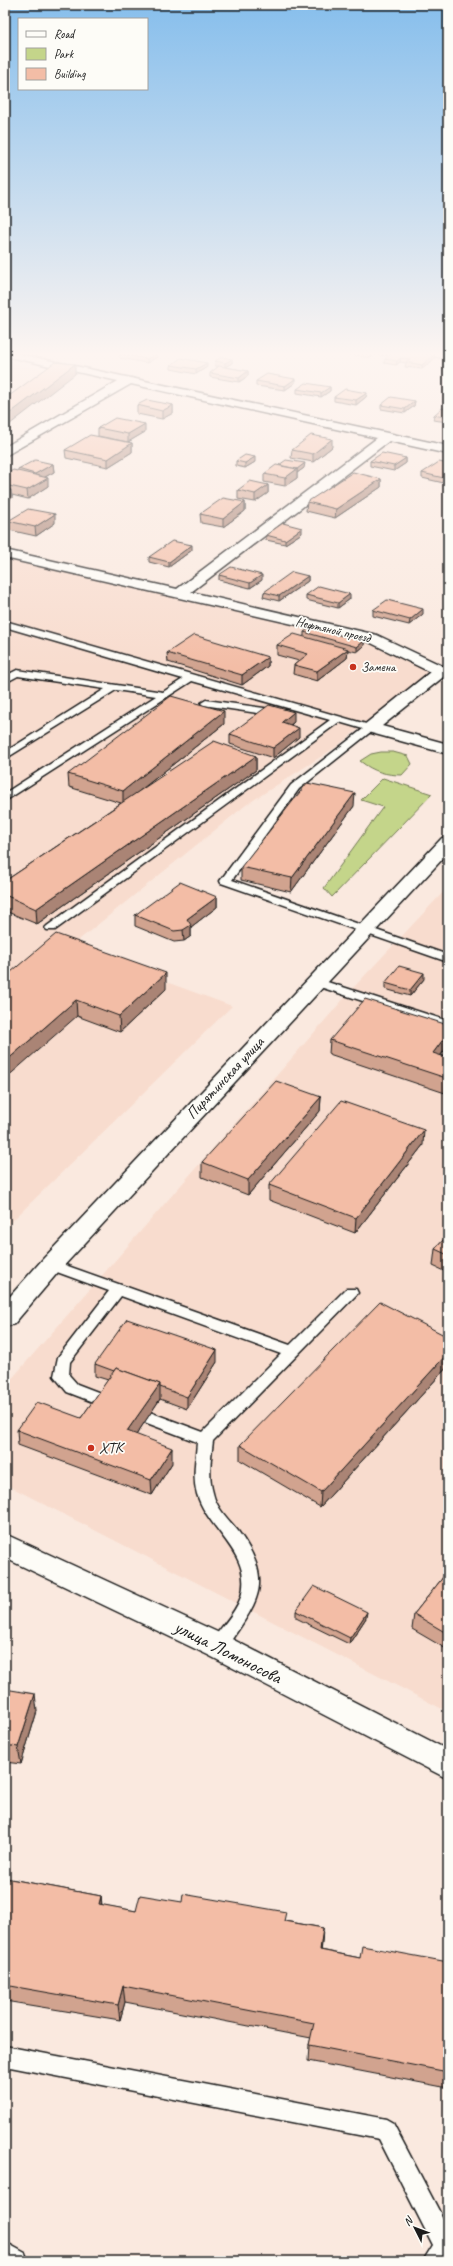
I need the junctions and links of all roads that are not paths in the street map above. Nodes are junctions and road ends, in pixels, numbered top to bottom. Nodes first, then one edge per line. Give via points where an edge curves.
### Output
1 (361, 457) edge
2 (5, 554) edge
3 (178, 595) junction
4 (5, 624) edge
5 (192, 678) junction
6 (5, 680) edge
7 (113, 688) junction
8 (164, 695) junction
9 (206, 703) dead end
10 (338, 719) junction
11 (370, 728) junction
12 (448, 749) edge
13 (5, 756) edge
14 (5, 798) edge
15 (448, 842) edge
16 (52, 928) dead end
17 (363, 931) junction
18 (448, 959) edge
19 (315, 982) junction
20 (448, 1025) edge
21 (51, 1265) junction
22 (118, 1290) junction
23 (351, 1294) dead end
24 (5, 1318) edge
25 (293, 1352) junction
26 (205, 1439) junction
27 (5, 1545) edge
28 (218, 1646) junction
29 (448, 1765) edge
30 (5, 2056) edge
31 (444, 2252) edge
32 (5, 2253) edge
33 (17, 2261) edge

1 - 3 street
2 - 3 street, Нефтяной проезд
3 - 11 street, Нефтяной проезд via 372,638 441,671
4 - 5 lane
5 - 8 lane
5 - 10 lane
6 - 7 lane via 17,673
7 - 8 lane
7 - 13 lane
8 - 14 lane
9 - 10 lane
10 - 11 lane
10 - 16 lane
11 - 12 street
11 - 17 lane via 295,787 225,881
15 - 17 street, Пирятинская улица
17 - 18 lane
17 - 19 street, Пирятинская улица
19 - 20 lane
19 - 21 street, Пирятинская улица
21 - 22 lane
21 - 24 street, Пирятинская улица
22 - 25 lane
22 - 26 lane via 63,1360 62,1376 72,1388
23 - 25 lane
25 - 26 lane
26 - 28 lane via 204,1486 207,1499 242,1551 251,1569 253,1580 249,1598
27 - 28 street, улица Ломоносова
28 - 29 street, улица Ломоносова
30 - 31 lane via 386,2130
32 - 33 lane

